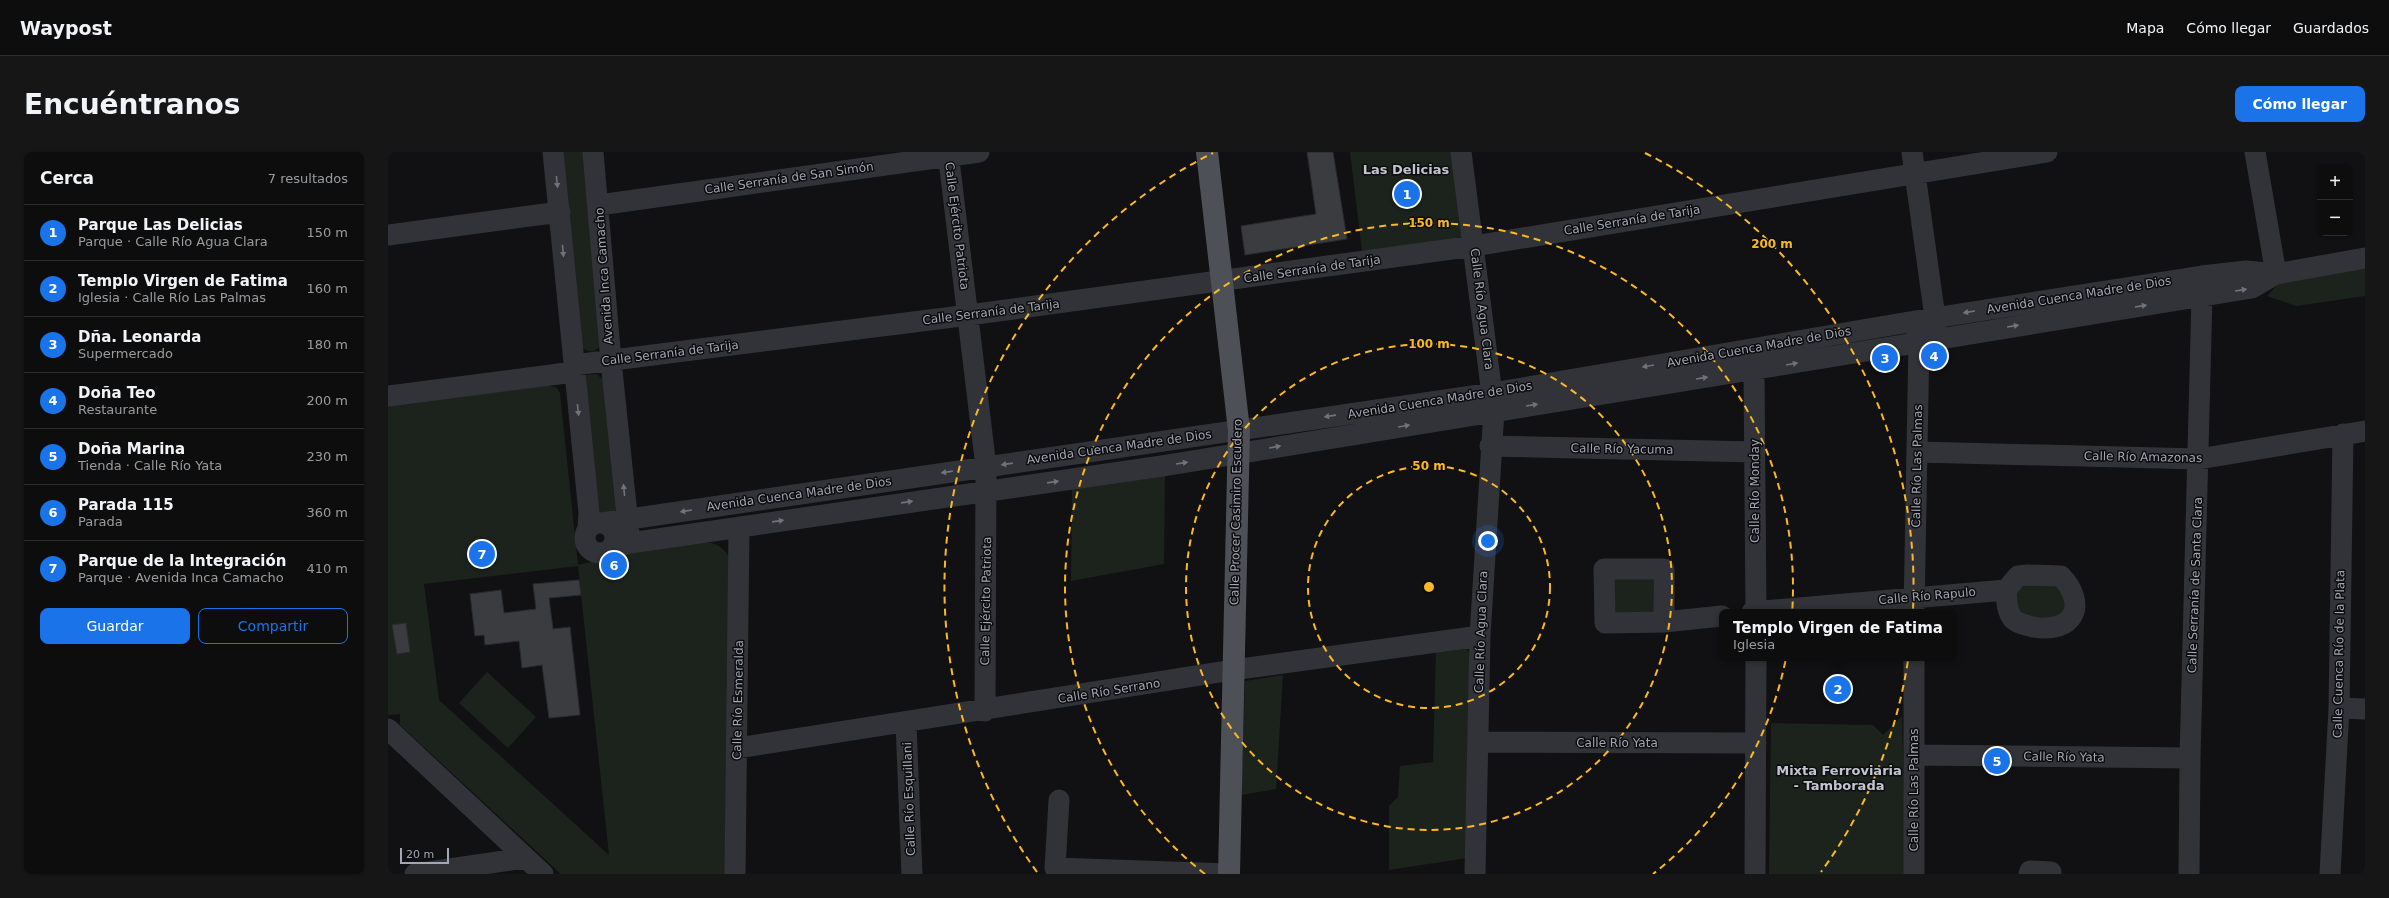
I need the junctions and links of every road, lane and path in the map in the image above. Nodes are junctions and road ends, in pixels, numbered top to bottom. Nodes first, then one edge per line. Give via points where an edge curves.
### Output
1 (553, 152) edge
2 (594, 152) edge
3 (979, 152) edge
4 (1207, 152) edge
5 (1461, 152) edge
6 (1912, 152) edge
7 (2047, 152) edge
8 (2255, 152) edge
9 (948, 154) edge
10 (1915, 173) junction
11 (599, 205) junction
12 (560, 212) junction
13 (388, 235) edge
14 (1474, 246) junction
15 (2365, 258) edge
16 (2276, 274) junction
17 (1223, 281) junction
18 (2202, 296) junction
19 (969, 315) junction
20 (1936, 318) junction
21 (1924, 334) junction
22 (611, 361) junction
23 (574, 368) junction
24 (1754, 371) junction
25 (388, 396) edge
26 (1493, 402) junction
27 (1239, 430) junction
28 (2365, 431) edge
29 (2343, 434) junction
30 (1490, 446) junction
31 (1755, 452) junction
32 (1918, 452) junction
33 (1237, 454) junction
34 (2199, 460) junction
35 (986, 467) junction
36 (987, 490) junction
37 (627, 520) junction
38 (595, 525) junction
39 (739, 527) junction
40 (630, 543) junction
41 (2006, 590) dead end
42 (1914, 605) edge
43 (1756, 609) edge
44 (1824, 609) edge
45 (1719, 616) edge
46 (1664, 622) dead end
47 (1480, 636) junction
48 (1756, 661) edge
49 (1914, 661) edge
50 (1234, 670) junction
51 (2339, 708) junction
52 (2365, 709) edge
53 (985, 711) junction
54 (906, 723) junction
55 (388, 729) edge
56 (1478, 742) junction
57 (1756, 743) junction
58 (738, 748) junction
59 (1914, 756) junction
60 (2190, 758) junction
61 (1059, 800) dead end
62 (525, 858) junction
63 (415, 874) edge
64 (543, 874) edge
65 (735, 874) edge
66 (912, 874) edge
67 (1229, 874) edge
68 (1474, 874) edge
69 (1755, 874) edge
70 (1914, 874) edge
71 (2029, 874) edge
72 (2051, 874) edge
73 (2190, 874) edge
74 (2330, 874) edge

1 -> 12 street
2 - 11 street, Avenida Inca Camacho
3 - 9 street, Calle Serranía de San Simón
4 - 17 main road, Calle Procer Casimiro Escudero
5 - 14 street, Calle Río Agua Clara
6 - 10 street
7 - 10 street, Calle Serranía de Tarija
8 - 16 street
9 - 11 street, Calle Serranía de San Simón
9 - 19 street, Calle Ejército Patriota
10 - 14 street, Calle Serranía de Tarija
10 - 20 street
11 - 22 street, Avenida Inca Camacho
12 - 13 street
12 -> 23 street
14 - 17 street, Calle Serranía de Tarija
14 - 26 street, Calle Río Agua Clara
15 - 16 street, Avenida Cuenca Madre de Dios
18 -> 16 street, Avenida Cuenca Madre de Dios via 2252,288
16 -> 20 street, Avenida Cuenca Madre de Dios via 2246,271 2202,276
17 - 19 street, Calle Serranía de Tarija
17 - 27 main road, Calle Procer Casimiro Escudero
21 -> 18 street, Avenida Cuenca Madre de Dios
18 - 34 street, Calle Serranía de Santa Clara
19 - 22 street, Calle Serranía de Tarija
19 - 35 street, Calle Ejército Patriota
20 - 21 street, Avenida Cuenca Madre de Dios
24 -> 21 street, Avenida Cuenca Madre de Dios
21 -> 26 street, Avenida Cuenca Madre de Dios
21 - 32 street, Calle Río Las Palmas
22 - 23 street, Calle Serranía de Tarija
37 -> 22 street, Avenida Inca Camacho
23 - 25 street, Calle Serranía de Tarija
23 -> 38 street
26 -> 24 street, Avenida Cuenca Madre de Dios
24 - 31 street, Calle Río Monday
26 -> 27 street, Avenida Cuenca Madre de Dios
26 - 30 street, Calle Río Agua Clara
33 -> 26 street, Avenida Cuenca Madre de Dios
27 - 33 main road, Calle Procer Casimiro Escudero
27 -> 35 street, Avenida Cuenca Madre de Dios
28 - 29 street, Calle Río Amazonas
29 - 34 street, Calle Río Amazonas
29 - 51 street, Calle Cuenca Río de la Plata
30 - 31 street, Calle Río Yacuma
30 - 47 street, Calle Río Agua Clara
31 - 43 street, Calle Río Monday
32 - 34 street, Calle Río Amazonas
32 - 42 street, Calle Río Las Palmas
36 -> 33 street, Avenida Cuenca Madre de Dios
33 - 50 main road, Calle Procer Casimiro Escudero
34 - 60 street, Calle Serranía de Santa Clara
35 - 36 street, Calle Ejército Patriota
35 -> 37 street, Avenida Cuenca Madre de Dios
39 -> 36 street, Avenida Cuenca Madre de Dios
36 - 53 street, Calle Ejército Patriota
37 - 38 street, Avenida Cuenca Madre de Dios
37 - 40 street, Avenida Inca Camacho
38 - 40 street, Avenida Cuenca Madre de Dios via 611,527 615,541 610,549
39 - 40 street, Avenida Cuenca Madre de Dios
39 - 58 street, Calle Río Esmeralda
41 - 42 street, Calle Río Rapulo
42 - 44 street, Calle Río Rapulo
45 - 46 street
47 - 50 street, Calle Río Serrano
47 - 56 street, Calle Río Agua Clara
48 - 57 street
49 - 59 street, Calle Río Las Palmas
50 - 53 street, Calle Río Serrano
50 - 67 main road, Calle Procer Casimiro Escudero
51 - 52 street
51 - 74 street, Calle Cuenca Río de la Plata
53 - 54 street, Calle Río Serrano
54 - 58 street, Calle Río Serrano
54 - 66 street, Calle Río Esquillani
55 - 62 street
56 - 57 street, Calle Río Yata
56 - 68 street, Calle Río Agua Clara
57 - 69 street
58 - 65 street, Calle Río Esmeralda
59 - 60 street, Calle Río Yata
59 - 70 street, Calle Río Las Palmas
60 - 73 street, Calle Serranía de Santa Clara
61 - 67 street via 1055,868
62 - 63 street
62 - 64 street
71 - 72 street via 2030,871

